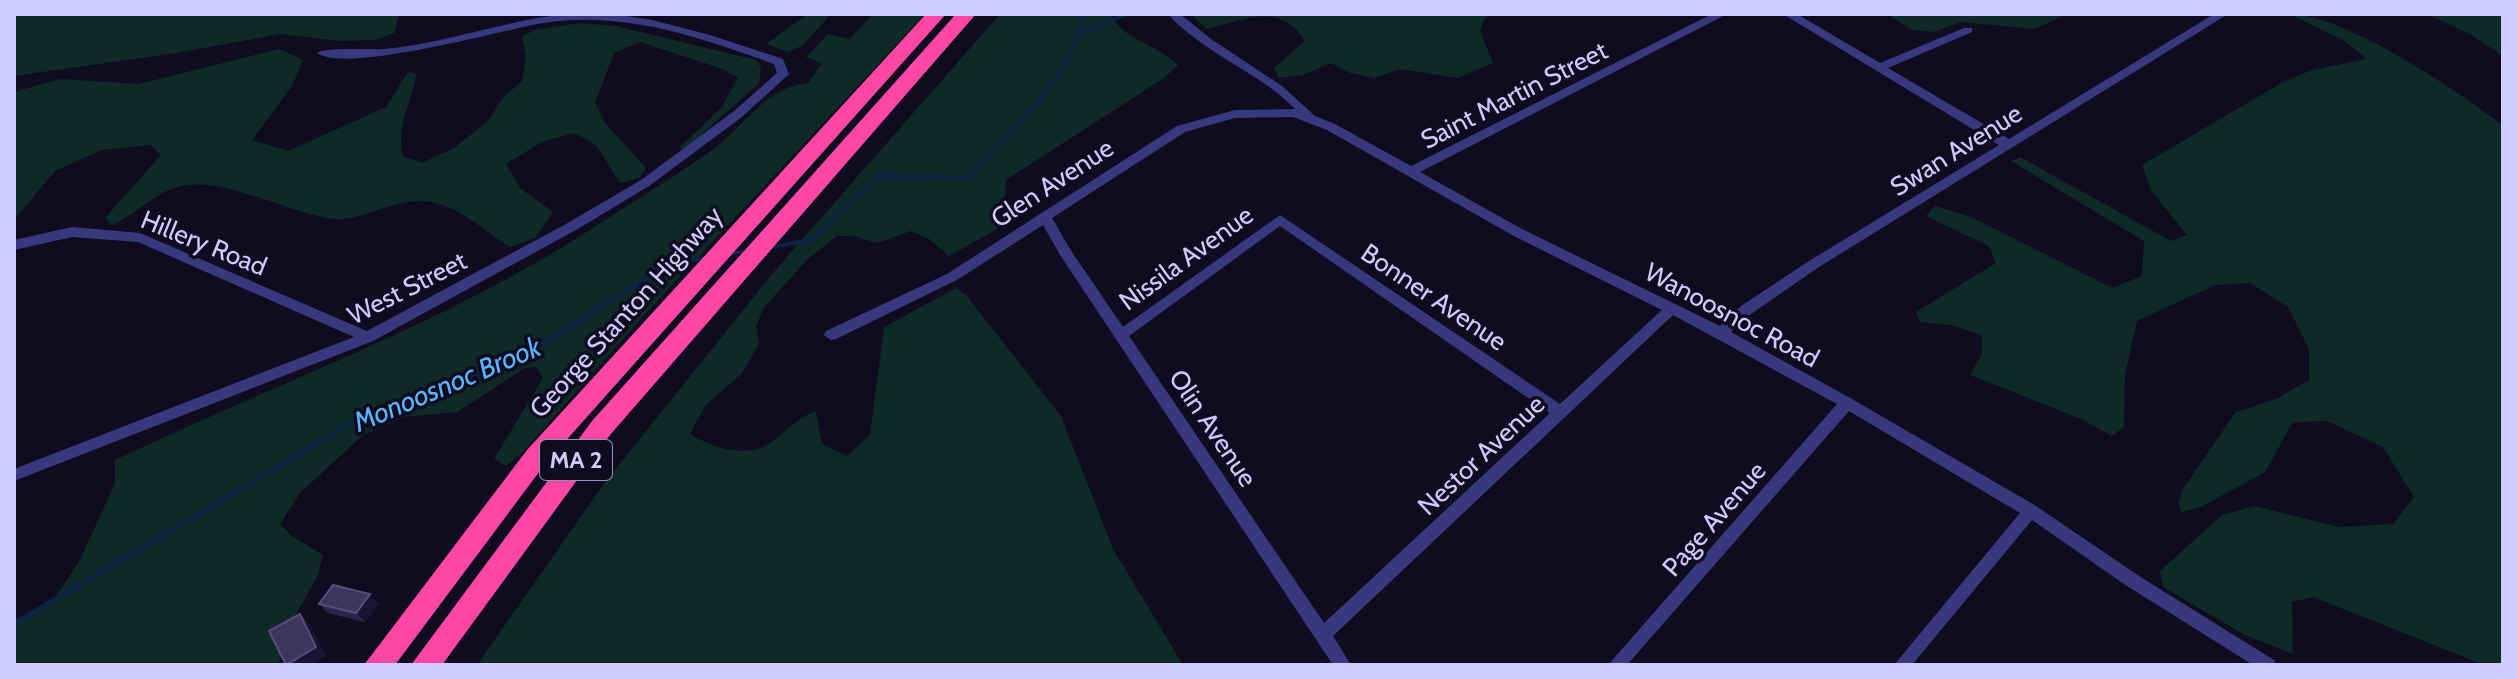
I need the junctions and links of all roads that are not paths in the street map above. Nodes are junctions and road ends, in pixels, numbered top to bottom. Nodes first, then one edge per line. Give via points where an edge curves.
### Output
1 (936, 14) edge
2 (966, 14) edge
3 (1174, 14) edge
4 (1721, 14) edge
5 (1789, 14) edge
6 (2222, 14) edge
7 (1968, 30) dead end
8 (323, 53) dead end
9 (1881, 67) junction
10 (1310, 118) junction
11 (2009, 145) junction
12 (1412, 171) junction
13 (1045, 217) junction
14 (1280, 220) joint
15 (14, 245) edge
16 (731, 260) junction
17 (1671, 309) junction
18 (1721, 333) junction
19 (831, 335) dead end
20 (1121, 335) junction
21 (368, 337) junction
22 (1847, 403) junction
23 (1561, 413) junction
24 (14, 475) edge
25 (2031, 511) junction
26 (1322, 636) junction
27 (378, 665) edge
28 (425, 665) edge
29 (1343, 665) edge
30 (1616, 665) edge
31 (1902, 665) edge
32 (2268, 665) edge

1 - 16 highway, George Stanton Highway / MA 2
2 - 16 highway, George Stanton Highway / MA 2 via 777,227
3 - 10 street, Wanoosnoc Road via 1206,43 1294,98
4 - 12 street, Saint Martin Street
5 - 9 street
6 - 11 street, Swan Avenue
7 - 9 street
8 - 21 street, West Street via 402,49 583,16 652,26 756,53 779,62 783,74 645,183
9 - 11 street
10 - 12 street, Wanoosnoc Road
10 - 13 street, Glen Avenue via 1286,111 1253,112 1190,126
11 - 18 street, Swan Avenue via 1814,264
12 - 17 street, Wanoosnoc Road via 1517,232
13 - 19 street, Glen Avenue via 952,277
13 - 20 street, Olin Avenue
14 - 20 street, Nissila Avenue
14 - 23 street, Bonner Avenue
15 - 21 street, Hillery Road via 72,232 140,238
16 - 27 highway, George Stanton Highway / MA 2 via 686,290 536,457
16 - 28 highway, George Stanton Highway / MA 2
17 - 18 street, Wanoosnoc Road
17 - 23 street, Nestor Avenue
18 - 22 street, Wanoosnoc Road
20 - 26 street, Olin Avenue
21 - 24 street, West Street
22 - 25 street, Wanoosnoc Road
22 - 30 street, Page Avenue
23 - 26 street, Nestor Avenue
25 - 31 street
25 - 32 street, Wanoosnoc Road
26 - 29 street, Olin Avenue

